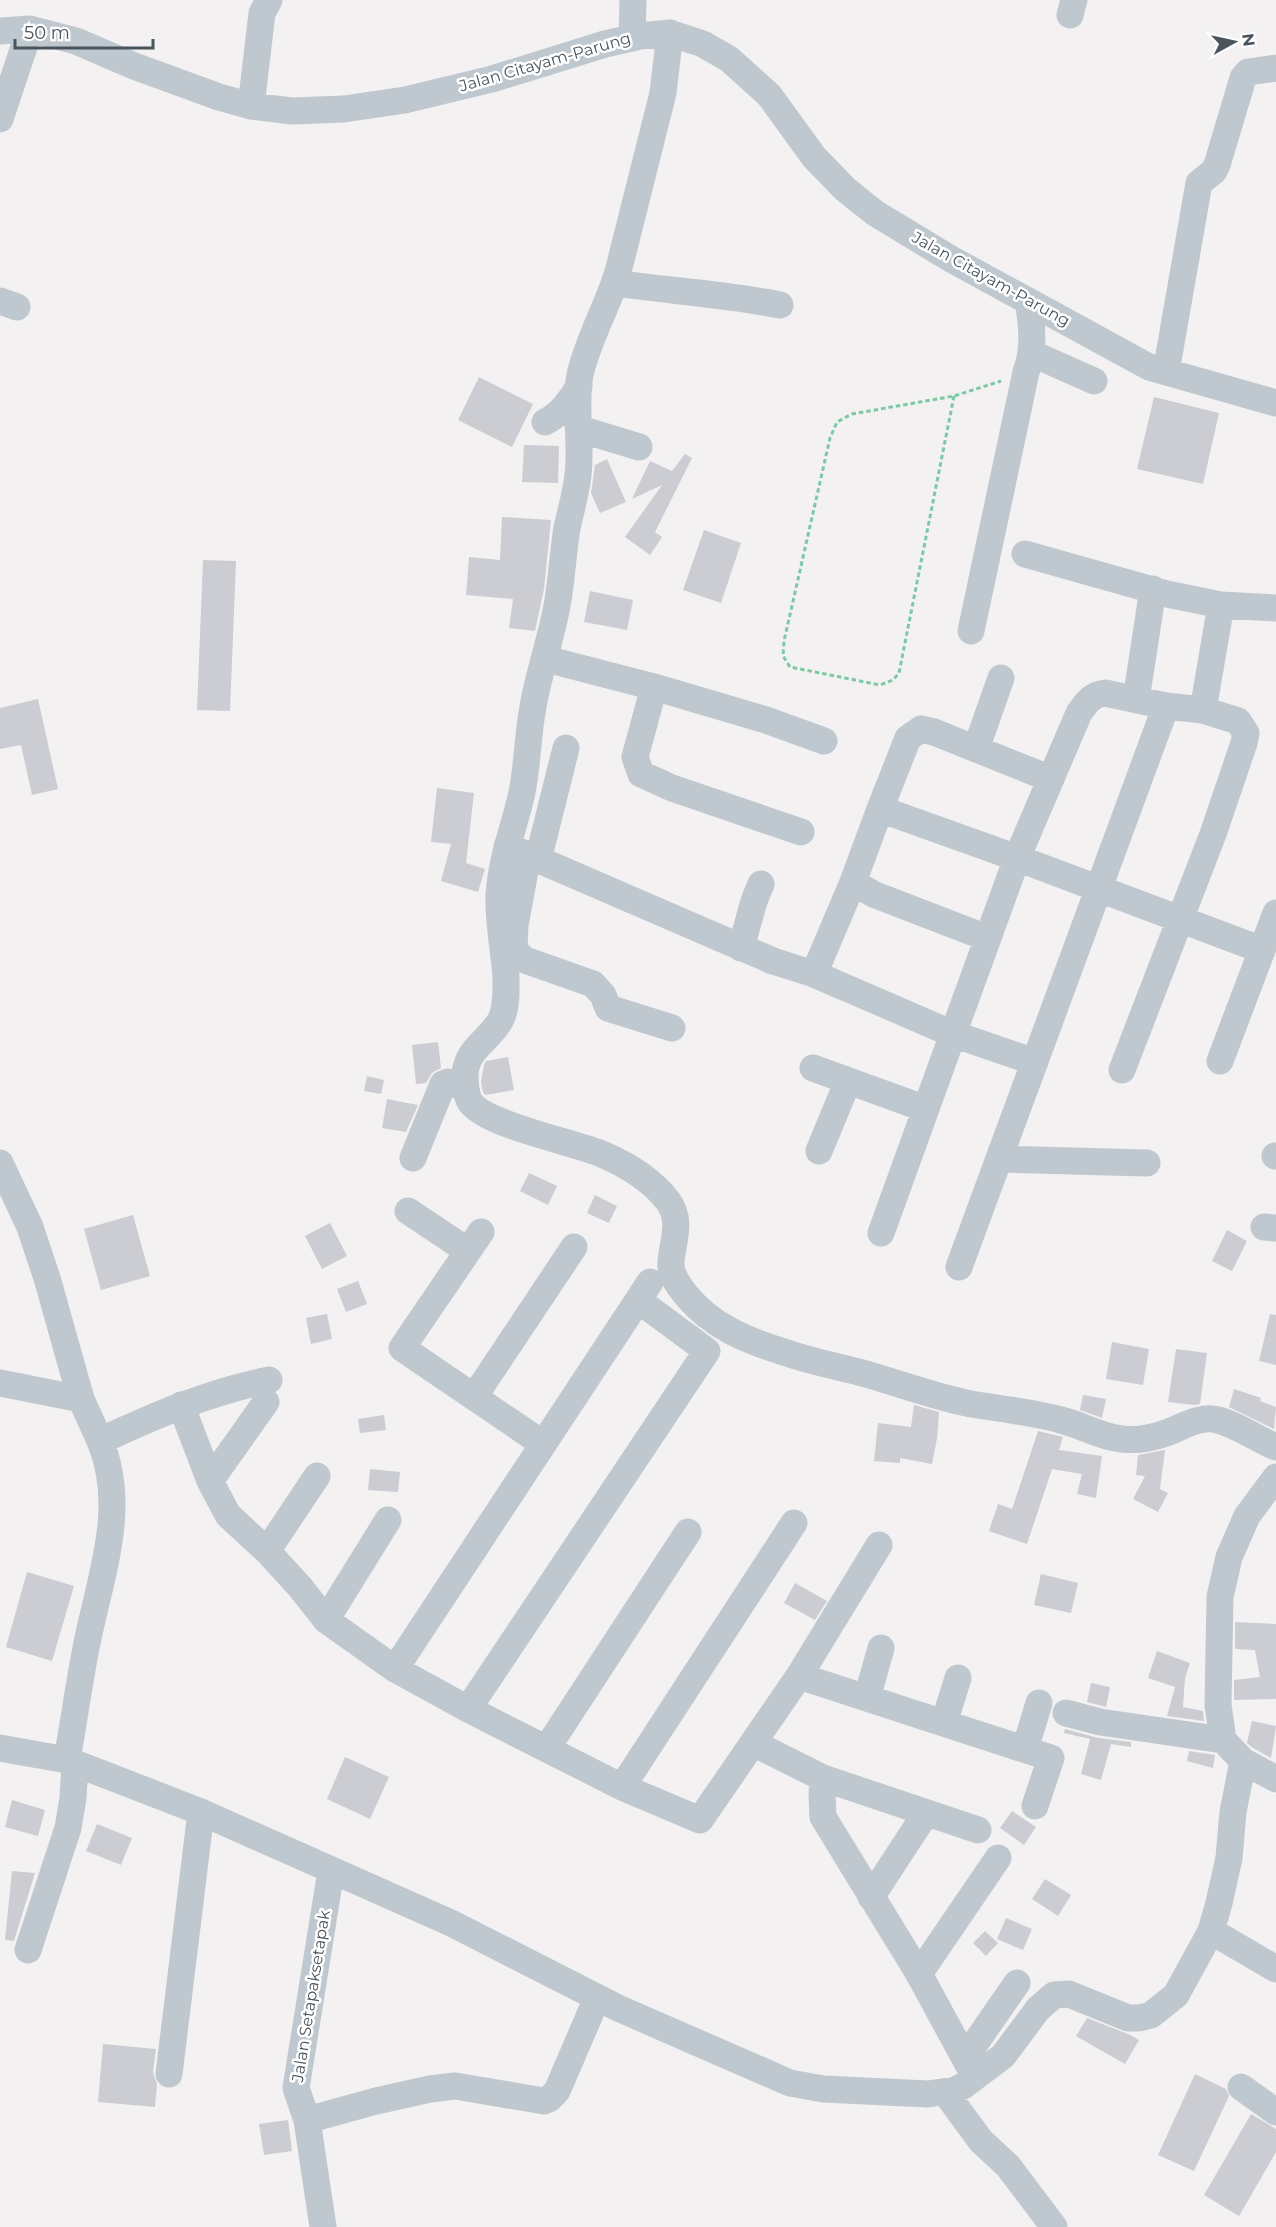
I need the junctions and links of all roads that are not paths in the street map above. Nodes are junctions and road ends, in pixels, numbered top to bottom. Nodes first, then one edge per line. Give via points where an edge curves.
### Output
1 (269, 0) edge
2 (633, 0) edge
3 (30, 29) junction
4 (0, 31) edge
5 (670, 33) junction
6 (632, 38) junction
7 (1276, 68) edge
8 (251, 106) junction
9 (0, 119) edge
10 (615, 283) junction
11 (1028, 301) junction
12 (780, 305) dead end
13 (1028, 363) junction
14 (1166, 372) junction
15 (1094, 381) dead end
16 (579, 386) junction
17 (1276, 403) edge
18 (544, 422) dead end
19 (580, 429) junction
20 (639, 447) dead end
21 (1025, 554) dead end
22 (1153, 589) junction
23 (1221, 605) junction
24 (1276, 608) edge
25 (971, 631) dead end
26 (546, 659) junction
27 (1001, 678) dead end
28 (654, 687) junction
29 (1136, 700) junction
30 (1166, 706) junction
31 (1203, 710) junction
32 (824, 741) dead end
33 (566, 748) dead end
34 (976, 748) junction
35 (1051, 778) junction
36 (880, 809) junction
37 (801, 832) dead end
38 (524, 854) junction
39 (1017, 858) junction
40 (852, 882) junction
41 (761, 884) dead end
42 (1099, 889) junction
43 (1276, 913) edge
44 (1181, 919) junction
45 (987, 938) junction
46 (741, 948) junction
47 (1262, 950) junction
48 (814, 974) junction
49 (672, 1028) dead end
50 (953, 1034) junction
51 (1220, 1061) dead end
52 (1035, 1062) junction
53 (813, 1068) dead end
54 (1122, 1070) dead end
55 (848, 1081) junction
56 (465, 1088) junction
57 (926, 1109) junction
58 (819, 1151) dead end
59 (412, 1158) dead end
60 (999, 1159) junction
61 (1147, 1163) dead end
62 (2, 1174) edge
63 (408, 1211) dead end
64 (881, 1233) dead end
65 (574, 1247) dead end
66 (959, 1267) dead end
67 (0, 1383) edge
68 (474, 1396) junction
69 (81, 1399) junction
70 (181, 1406) junction
71 (100, 1441) junction
72 (543, 1444) junction
73 (1276, 1448) edge
74 (317, 1476) dead end
75 (1276, 1477) edge
76 (210, 1481) junction
77 (388, 1520) dead end
78 (794, 1523) dead end
79 (688, 1532) dead end
80 (879, 1545) dead end
81 (267, 1551) junction
82 (326, 1620) junction
83 (881, 1648) dead end
84 (395, 1669) junction
85 (799, 1676) junction
86 (958, 1678) dead end
87 (867, 1698) junction
88 (1039, 1703) dead end
89 (468, 1709) junction
90 (1066, 1713) dead end
91 (944, 1723) junction
92 (1223, 1740) junction
93 (753, 1743) junction
94 (0, 1748) edge
95 (547, 1748) junction
96 (1025, 1749) junction
97 (1244, 1761) junction
98 (71, 1762) junction
99 (823, 1778) junction
100 (1276, 1779) edge
101 (622, 1787) junction
102 (1035, 1806) dead end
103 (201, 1812) junction
104 (926, 1813) junction
105 (978, 1830) dead end
106 (998, 1858) dead end
107 (331, 1871) junction
108 (871, 1897) junction
109 (1211, 1931) junction
110 (28, 1950) dead end
111 (1276, 1970) edge
112 (920, 1974) junction
113 (1017, 1983) dead end
114 (597, 1998) junction
115 (169, 2073) dead end
116 (1241, 2087) dead end
117 (945, 2091) junction
118 (1276, 2112) edge
119 (308, 2120) junction
120 (322, 2227) edge
121 (1054, 2227) edge

1 - 8 street via 262,13
2 - 6 street
3 - 4 street, Jalan Citayam-Parung
3 - 8 street, Jalan Citayam-Parung via 76,41 134,66
3 - 9 street
5 - 6 street, Jalan Citayam-Parung
5 - 10 street via 663,93
5 - 11 street, Jalan Citayam-Parung via 703,44 729,59 769,95 814,157 875,213
6 - 8 street, Jalan Citayam-Parung via 405,100 345,109 292,111
7 - 14 street via 1248,72 1217,165 1199,183
10 - 12 street via 707,292
10 - 16 street via 591,338
11 - 13 street via 1032,328
11 - 14 street, Jalan Citayam-Parung via 1149,367
13 - 15 street
13 - 25 street
14 - 17 street, Jalan Citayam-Parung
16 - 18 street via 560,412
16 - 19 street
19 - 20 street
19 - 26 street via 578,476
21 - 22 street
22 - 23 street
22 - 29 street
23 - 24 street
23 - 31 street
26 - 28 street
26 - 38 street via 532,709
27 - 34 street
28 - 32 street
28 - 37 street via 635,757 641,774
29 - 30 street
29 - 35 street via 1105,693 1095,694 1087,701
30 - 31 street
30 - 42 street
31 - 44 street via 1238,721 1246,733 1241,758
33 - 38 street
34 - 35 street
34 - 36 street via 921,729 908,738
35 - 39 street
36 - 39 street
36 - 40 street
38 - 46 street
38 - 49 street via 514,950 525,960 593,984 608,1008
38 - 56 street via 499,898 506,975 502,1017 469,1056
39 - 42 street
39 - 45 street
40 - 45 street via 873,894
40 - 48 street
41 - 46 street
42 - 44 street
42 - 52 street
43 - 47 street
44 - 47 street
44 - 54 street
45 - 50 street
46 - 48 street
47 - 51 street
48 - 50 street
50 - 52 street
50 - 57 street
52 - 60 street
53 - 55 street
55 - 57 street
55 - 58 street
56 - 59 street via 443,1084
56 - 73 street via 474,1108 500,1122 602,1154 644,1177 672,1208 676,1240 671,1262 678,1284 703,1314 746,1339 921,1392 1060,1420 1107,1437 1143,1439 1213,1419
57 - 64 street
60 - 61 street
60 - 66 street
62 - 69 street via 30,1227
63 - 68 street via 475,1241 402,1348
65 - 68 street
67 - 69 street
68 - 72 street
69 - 71 street
70 - 71 street
70 - 76 street
70 - 76 street via 222,1390 268,1391
71 - 98 street via 110,1471 110,1534 87,1642
72 - 84 street
72 - 89 street via 644,1291 707,1351
74 - 81 street
75 - 92 street via 1247,1516 1228,1557 1220,1608 1218,1705
76 - 81 street via 228,1515
77 - 82 street
78 - 101 street
79 - 95 street
80 - 85 street
81 - 82 street
82 - 84 street
83 - 87 street
84 - 89 street
85 - 87 street
85 - 93 street
86 - 91 street
87 - 91 street
88 - 96 street
89 - 95 street
90 - 92 street via 1100,1722
91 - 96 street
92 - 97 street
93 - 99 street
93 - 101 street via 700,1820
94 - 98 street
95 - 101 street
96 - 102 street via 1051,1758
97 - 100 street
97 - 109 street via 1233,1812 1230,1858
98 - 103 street
98 - 110 street via 73,1798 68,1828
99 - 104 street
99 - 108 street via 824,1817
103 - 107 street
103 - 115 street
104 - 105 street
104 - 108 street
106 - 112 street
107 - 114 street via 451,1923
107 - 119 street, Jalan Setapaksetapak via 296,2088
108 - 112 street
109 - 111 street
109 - 117 street via 1176,1995 1151,2015 1128,2018 1069,1994 1054,1995 1038,2009 1003,2056 963,2086
112 - 113 street via 968,2063
114 - 117 street via 744,2064 807,2087 928,2094
114 - 119 street via 557,2091 549,2099 455,2086 376,2100
116 - 118 street
117 - 121 street via 981,2141 1008,2166
119 - 120 street, Jalan Setapaksetapak

